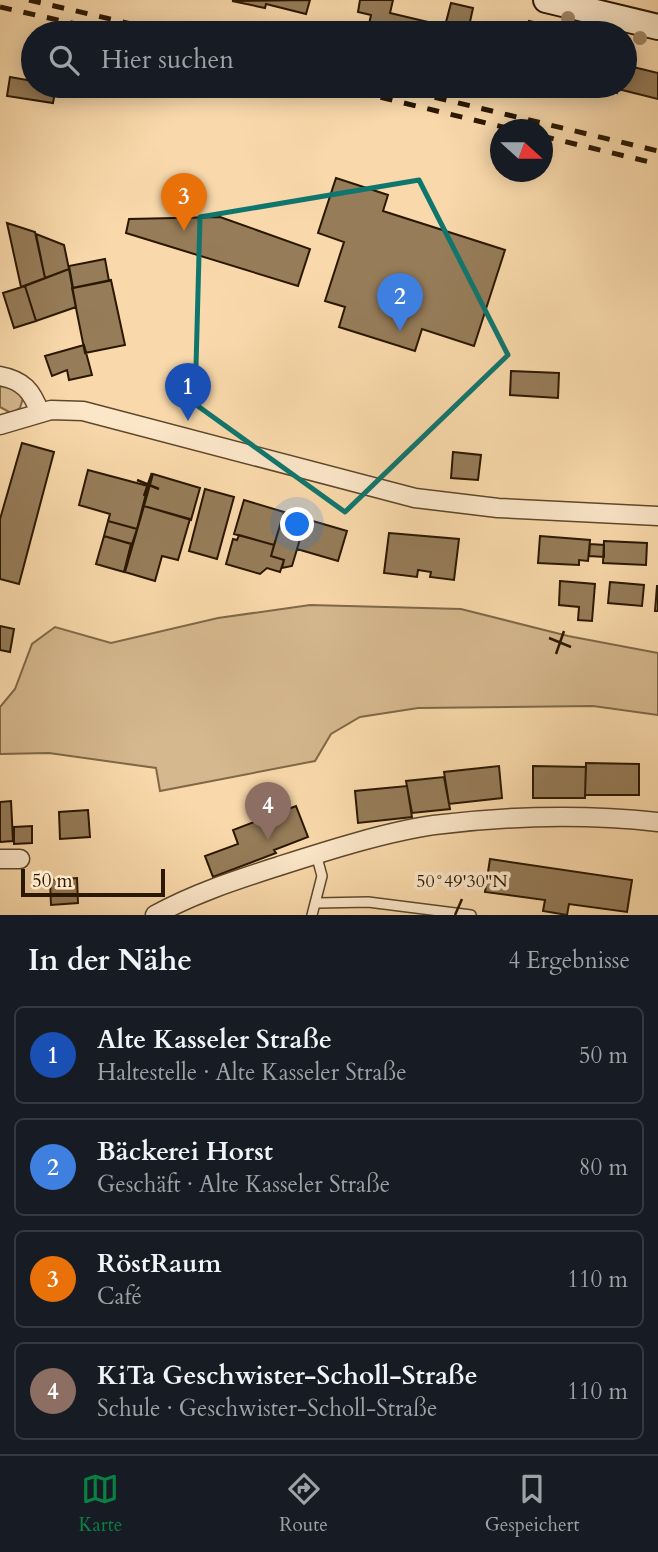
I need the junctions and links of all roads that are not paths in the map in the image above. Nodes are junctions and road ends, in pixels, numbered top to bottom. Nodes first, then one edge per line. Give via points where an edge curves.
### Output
1 (546, 0) edge
2 (633, 21) edge
3 (637, 22) edge
4 (658, 27) edge
5 (0, 376) edge
6 (40, 413) junction
7 (0, 425) edge
8 (658, 516) edge
9 (658, 822) edge
10 (316, 854) junction
11 (0, 859) edge
12 (20, 859) dead end
13 (318, 902) junction
14 (155, 915) edge
15 (312, 915) edge
16 (471, 915) edge

1 - 2 main road
3 - 4 main road
5 - 6 street via 26,386
6 - 7 street
6 - 8 street via 83,411 415,498 498,509
9 - 10 street via 542,818 432,825
10 - 13 lane via 322,876
10 - 14 street via 210,888
11 - 12 street
13 - 15 lane
13 - 16 lane via 368,902

